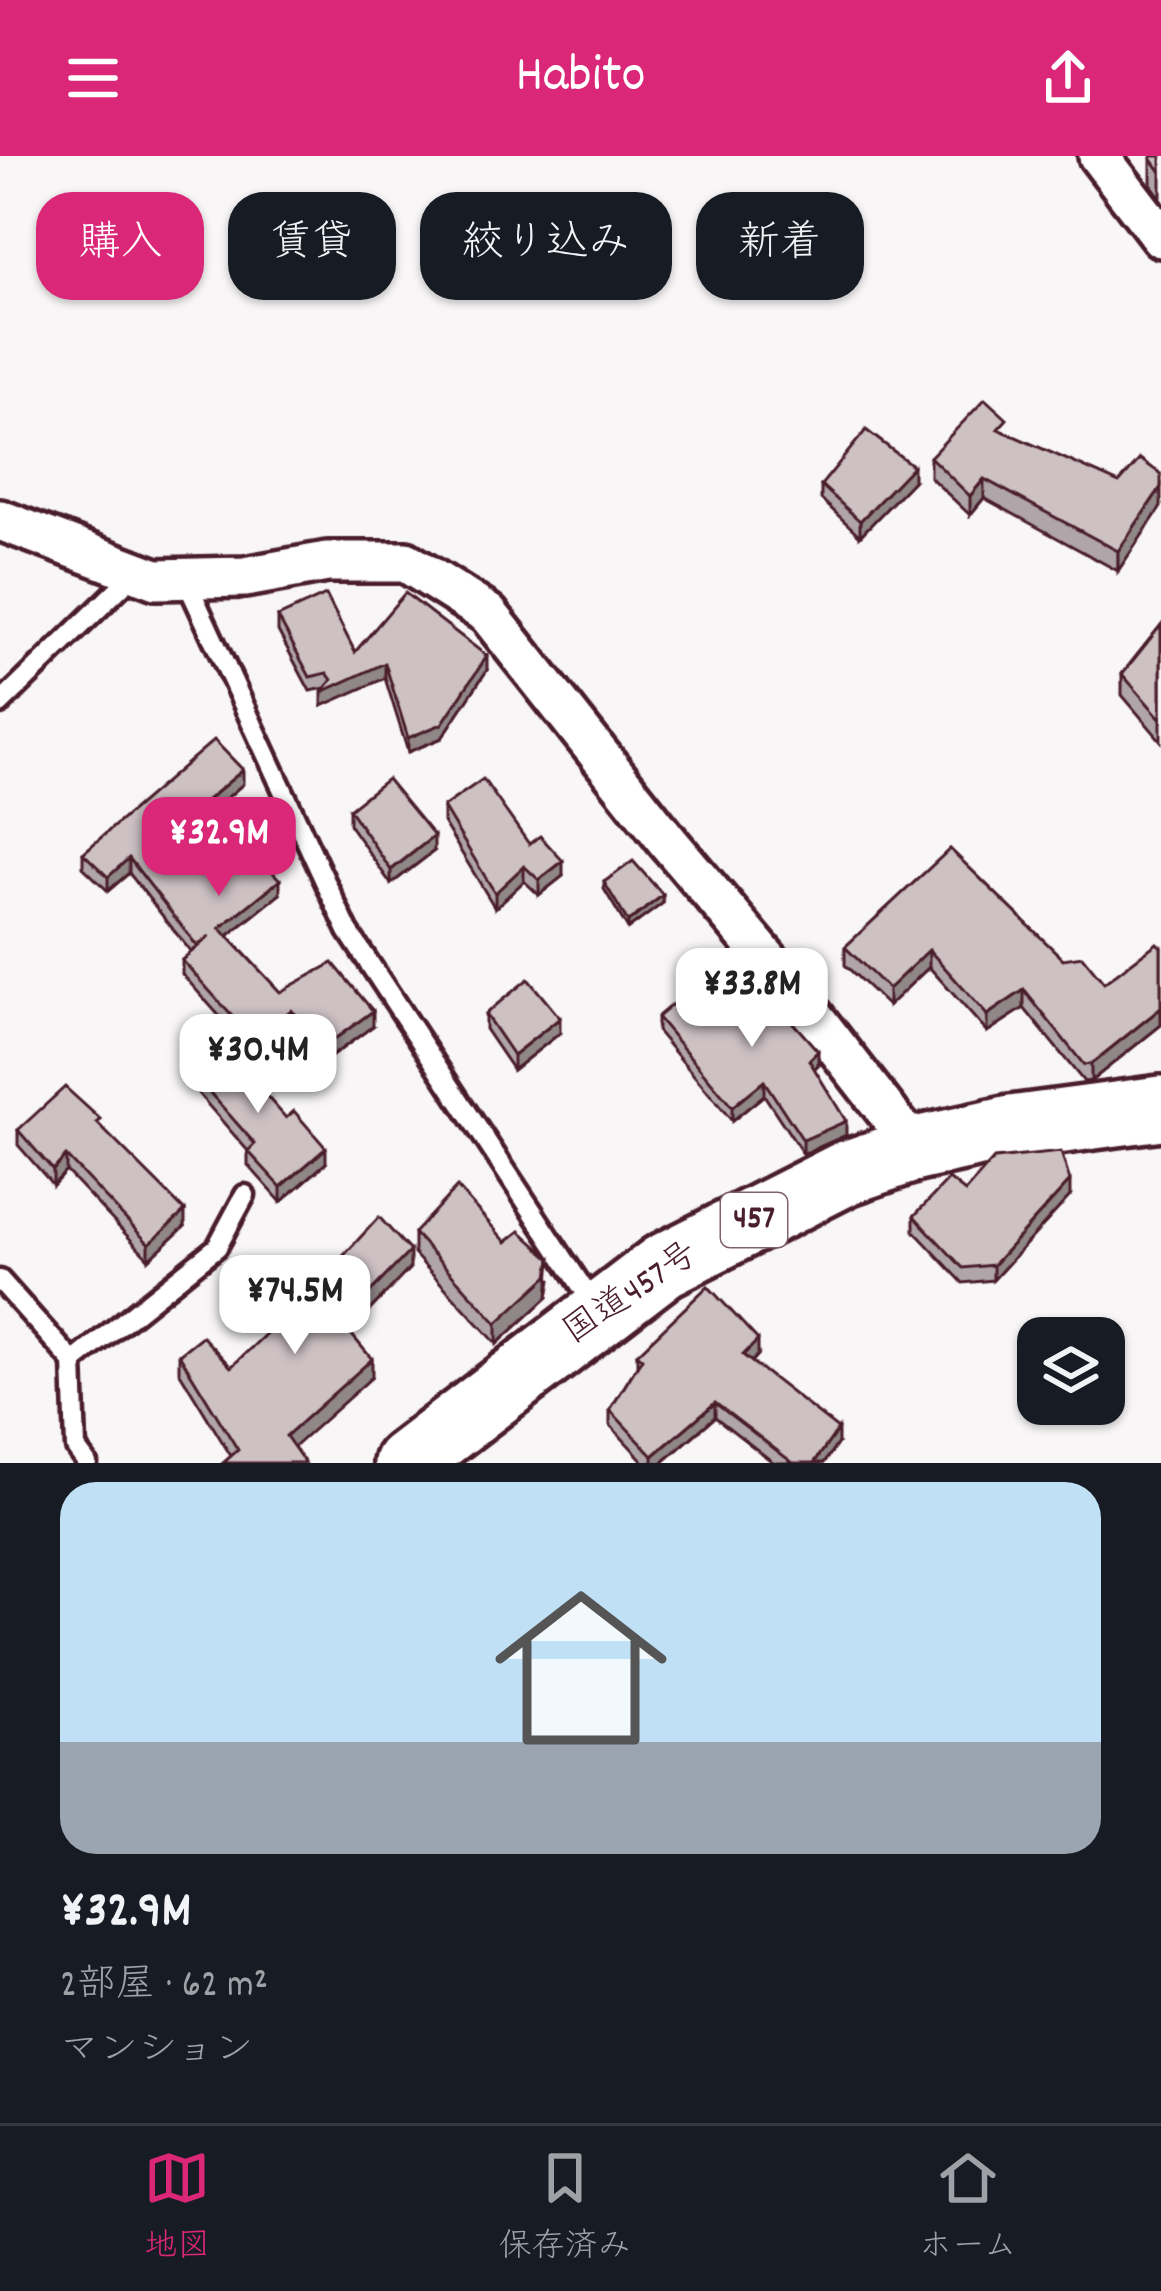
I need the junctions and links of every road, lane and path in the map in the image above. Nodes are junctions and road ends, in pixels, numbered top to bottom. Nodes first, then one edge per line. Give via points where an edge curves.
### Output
1 (1099, 156) edge
2 (1161, 237) edge
3 (0, 520) edge
4 (137, 572) junction
5 (185, 578) junction
6 (0, 704) edge
7 (1161, 1108) edge
8 (916, 1149) junction
9 (244, 1195) dead end
10 (0, 1280) edge
11 (600, 1314) junction
12 (73, 1362) junction
13 (87, 1463) edge
14 (406, 1463) edge

1 - 2 street
3 - 4 street
4 - 5 street
4 - 6 lane
5 - 8 street via 406,562 488,614
5 - 11 lane via 348,931
7 - 8 highway, 国道457号 / 457
8 - 11 highway, 国道457号 / 457 via 846,1173 663,1266
9 - 12 lane via 217,1247
10 - 12 lane
11 - 14 highway, 国道457号 / 457
12 - 13 lane via 76,1448

